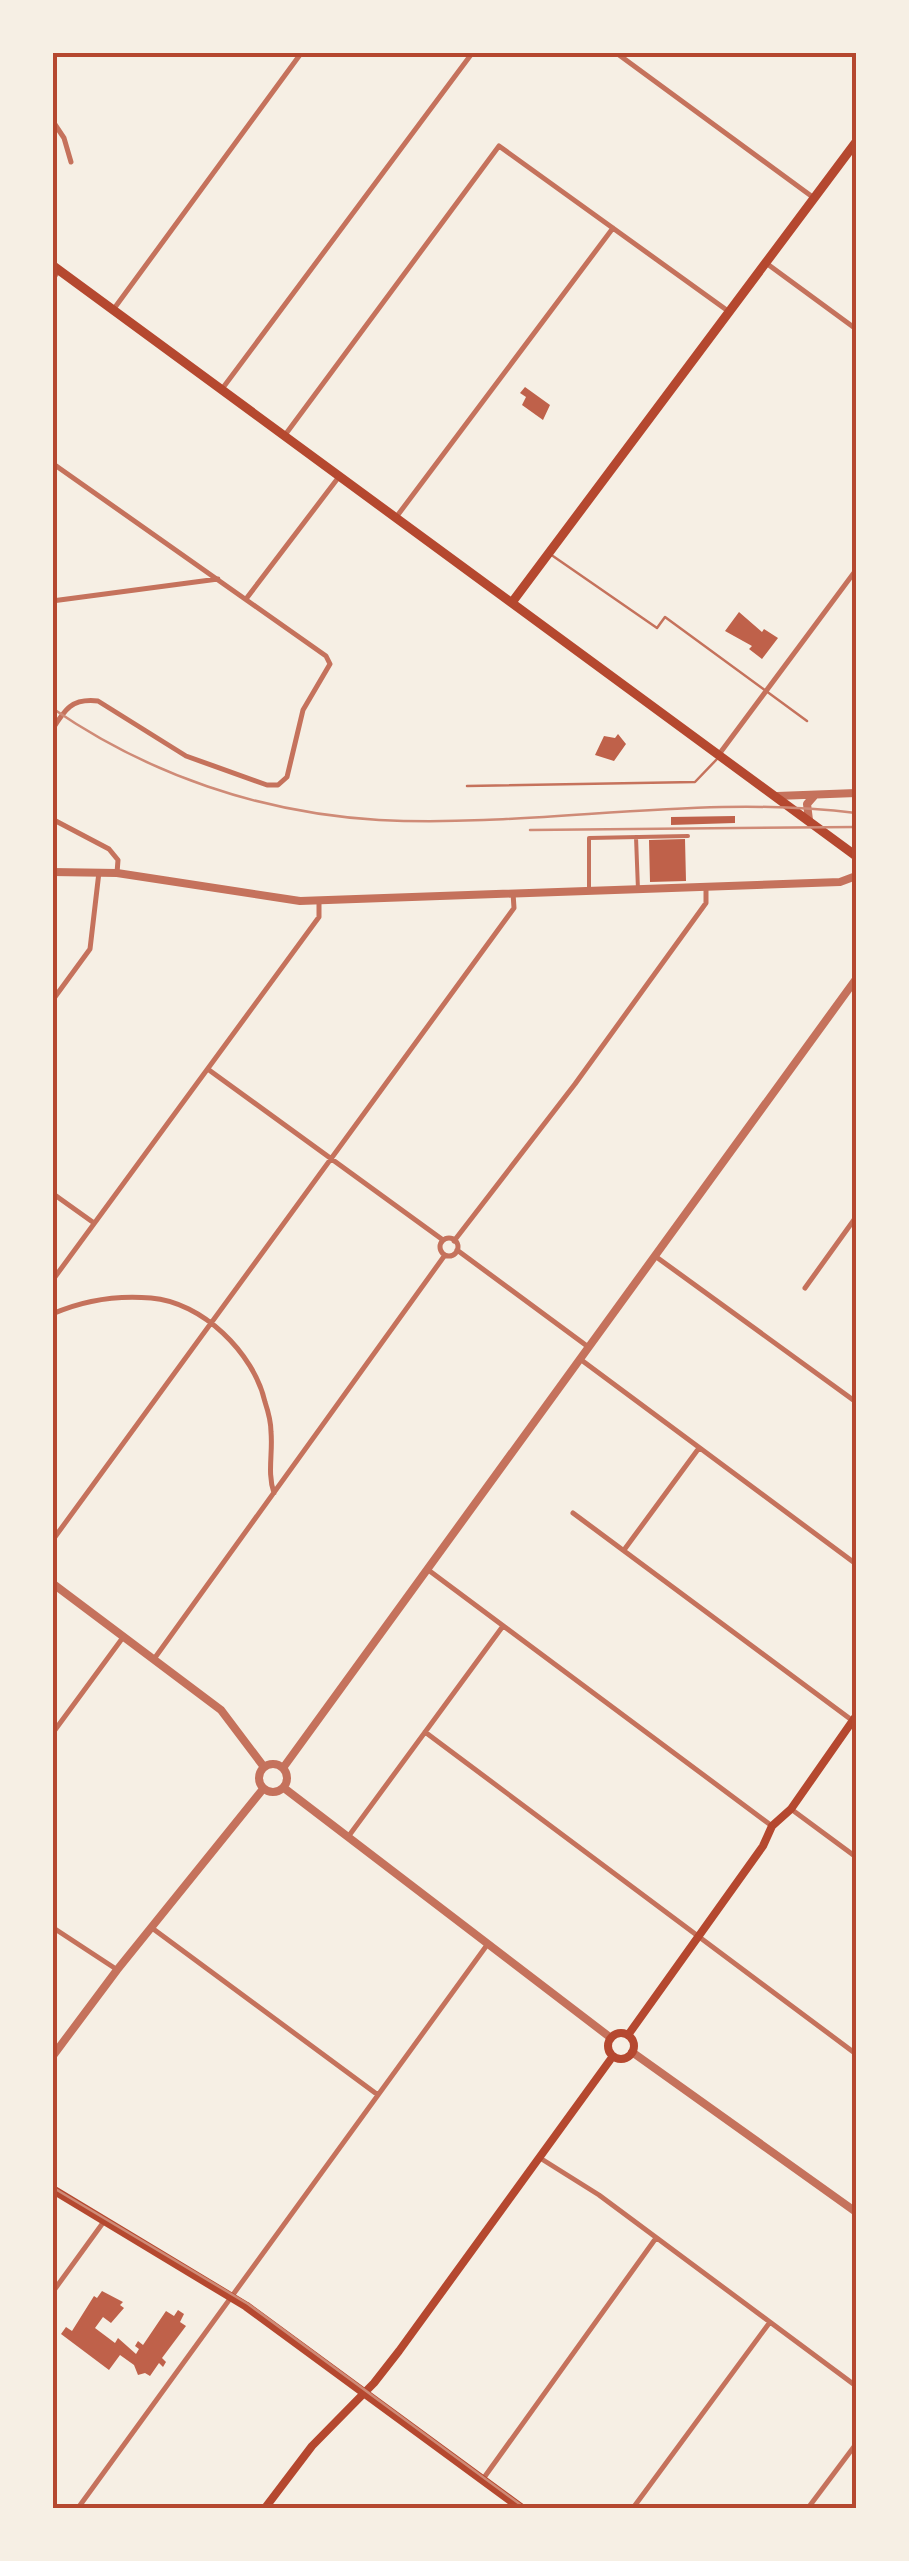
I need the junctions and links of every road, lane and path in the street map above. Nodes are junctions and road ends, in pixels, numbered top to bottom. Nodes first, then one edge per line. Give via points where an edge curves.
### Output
1 (302, 52) edge
2 (473, 52) edge
3 (614, 52) edge
4 (52, 120) edge
5 (856, 142) edge
6 (71, 162) dead end
7 (814, 199) junction
8 (613, 228) junction
9 (766, 263) junction
10 (56, 268) edge
11 (52, 280) edge
12 (113, 310) junction
13 (730, 312) junction
14 (856, 328) edge
15 (222, 389) junction
16 (285, 435) junction
17 (52, 463) edge
18 (340, 475) junction
19 (397, 516) junction
20 (549, 553) junction
21 (856, 570) edge
22 (218, 579) junction
23 (246, 599) junction
24 (52, 601) edge
25 (513, 602) junction
26 (766, 692) junction
27 (806, 722) dead end
28 (52, 730) edge
29 (720, 753) junction
30 (467, 786) dead end
31 (856, 793) edge
32 (818, 794) junction
33 (778, 796) junction
34 (52, 819) edge
35 (808, 820) junction
36 (688, 836) dead end
37 (636, 837) junction
38 (856, 856) edge
39 (52, 872) edge
40 (99, 872) junction
41 (117, 873) junction
42 (856, 876) edge
43 (706, 887) junction
44 (588, 890) junction
45 (638, 890) junction
46 (514, 893) junction
47 (319, 900) junction
48 (856, 978) edge
49 (52, 1000) edge
50 (209, 1070) junction
51 (331, 1160) junction
52 (52, 1192) edge
53 (856, 1217) edge
54 (94, 1223) junction
55 (443, 1240) junction
56 (454, 1240) junction
57 (457, 1250) junction
58 (444, 1254) junction
59 (656, 1256) junction
60 (52, 1281) edge
61 (805, 1288) dead end
62 (52, 1311) edge
63 (211, 1324) junction
64 (588, 1347) junction
65 (580, 1358) junction
66 (856, 1402) edge
67 (700, 1448) junction
68 (275, 1495) junction
69 (573, 1513) dead end
70 (52, 1541) edge
71 (624, 1550) junction
72 (856, 1564) edge
73 (427, 1569) junction
74 (52, 1583) edge
75 (503, 1625) junction
76 (124, 1636) junction
77 (154, 1660) junction
78 (855, 1719) edge
79 (425, 1732) junction
80 (52, 1734) edge
81 (264, 1767) junction
82 (283, 1768) junction
83 (284, 1788) junction
84 (263, 1789) junction
85 (792, 1809) junction
86 (772, 1826) junction
87 (348, 1837) junction
88 (856, 1857) edge
89 (52, 1927) edge
90 (152, 1928) junction
91 (698, 1937) junction
92 (489, 1943) junction
93 (118, 1970) junction
94 (628, 2035) junction
95 (611, 2038) junction
96 (632, 2052) junction
97 (856, 2054) edge
98 (614, 2056) junction
99 (52, 2057) edge
100 (378, 2095) junction
101 (540, 2158) junction
102 (52, 2189) edge
103 (856, 2212) edge
104 (105, 2220) junction
105 (656, 2238) junction
106 (52, 2293) edge
107 (232, 2296) junction
108 (770, 2322) junction
109 (856, 2386) edge
110 (363, 2392) junction
111 (856, 2444) edge
112 (482, 2480) junction
113 (78, 2508) edge
114 (266, 2508) edge
115 (521, 2508) edge
116 (633, 2508) edge
117 (808, 2508) edge

1 - 12 street
2 - 15 street
3 - 7 street
4 - 6 street
5 - 7 main road
7 - 9 main road
8 - 13 street
8 - 16 street via 500,146
8 - 19 street
9 - 13 main road
9 - 14 street
10 - 11 street
10 - 12 main road
12 - 15 main road
13 - 20 main road
15 - 16 main road
16 - 18 main road
17 - 22 street
18 - 19 main road
18 - 23 street
19 - 25 main road
20 - 25 main road
20 - 26 lane via 658,628 666,617
21 - 26 street
22 - 23 street
22 - 24 street
23 - 28 street via 330,660 303,710 287,777 278,785 186,756 98,702 66,707
25 - 29 main road
26 - 27 lane
26 - 29 street
29 - 30 lane via 695,782
29 - 33 main road
31 - 32 street
32 - 33 street
32 - 35 street via 807,804
33 - 35 main road
34 - 41 street via 109,849 118,860
35 - 38 main road
36 - 37 street
37 - 44 street via 590,838
37 - 45 street
39 - 40 street
40 - 41 street
40 - 49 street via 90,949
41 - 47 street
42 - 43 street
43 - 45 street
43 - 56 street via 706,903
44 - 45 street
44 - 46 street
46 - 47 street
46 - 51 street via 514,908
47 - 50 street via 319,917
48 - 59 street
50 - 51 street
50 - 54 street
51 - 55 street
51 - 63 street
52 - 54 street
53 - 61 street
54 - 60 street
55 - 56 street
55 - 58 street
56 - 57 street
57 - 58 street
57 - 64 street
58 - 68 street
59 - 64 street
59 - 66 street
62 - 63 street via 104,1298 153,1298
63 - 68 street via 254,1371 264,1397
63 - 70 street
64 - 65 street
65 - 67 street
65 - 73 street
67 - 71 street
67 - 72 street
68 - 77 street
69 - 71 street
71 - 78 street
73 - 75 street
73 - 82 street
74 - 76 street
75 - 79 street
75 - 86 street
76 - 77 street
76 - 80 street
77 - 81 street via 221,1710
78 - 85 main road
79 - 87 street
79 - 91 street
81 - 82 street
81 - 84 street via 258,1778
82 - 83 street
83 - 84 street
83 - 87 street
84 - 90 street
85 - 86 main road
85 - 88 street
86 - 91 main road
87 - 92 street
89 - 93 street
90 - 93 street
90 - 100 street
91 - 94 main road
91 - 97 street
92 - 95 street
92 - 100 street
93 - 99 street
94 - 95 main road
94 - 96 main road
95 - 98 main road
96 - 98 main road
96 - 103 street
98 - 101 main road
100 - 107 street
101 - 105 street
101 - 110 main road
102 - 104 main road
104 - 106 street
104 - 107 main road
105 - 108 street
105 - 112 street
107 - 110 main road
107 - 113 street
108 - 109 street
108 - 116 street
110 - 112 main road
110 - 114 main road
111 - 117 street
112 - 115 main road

